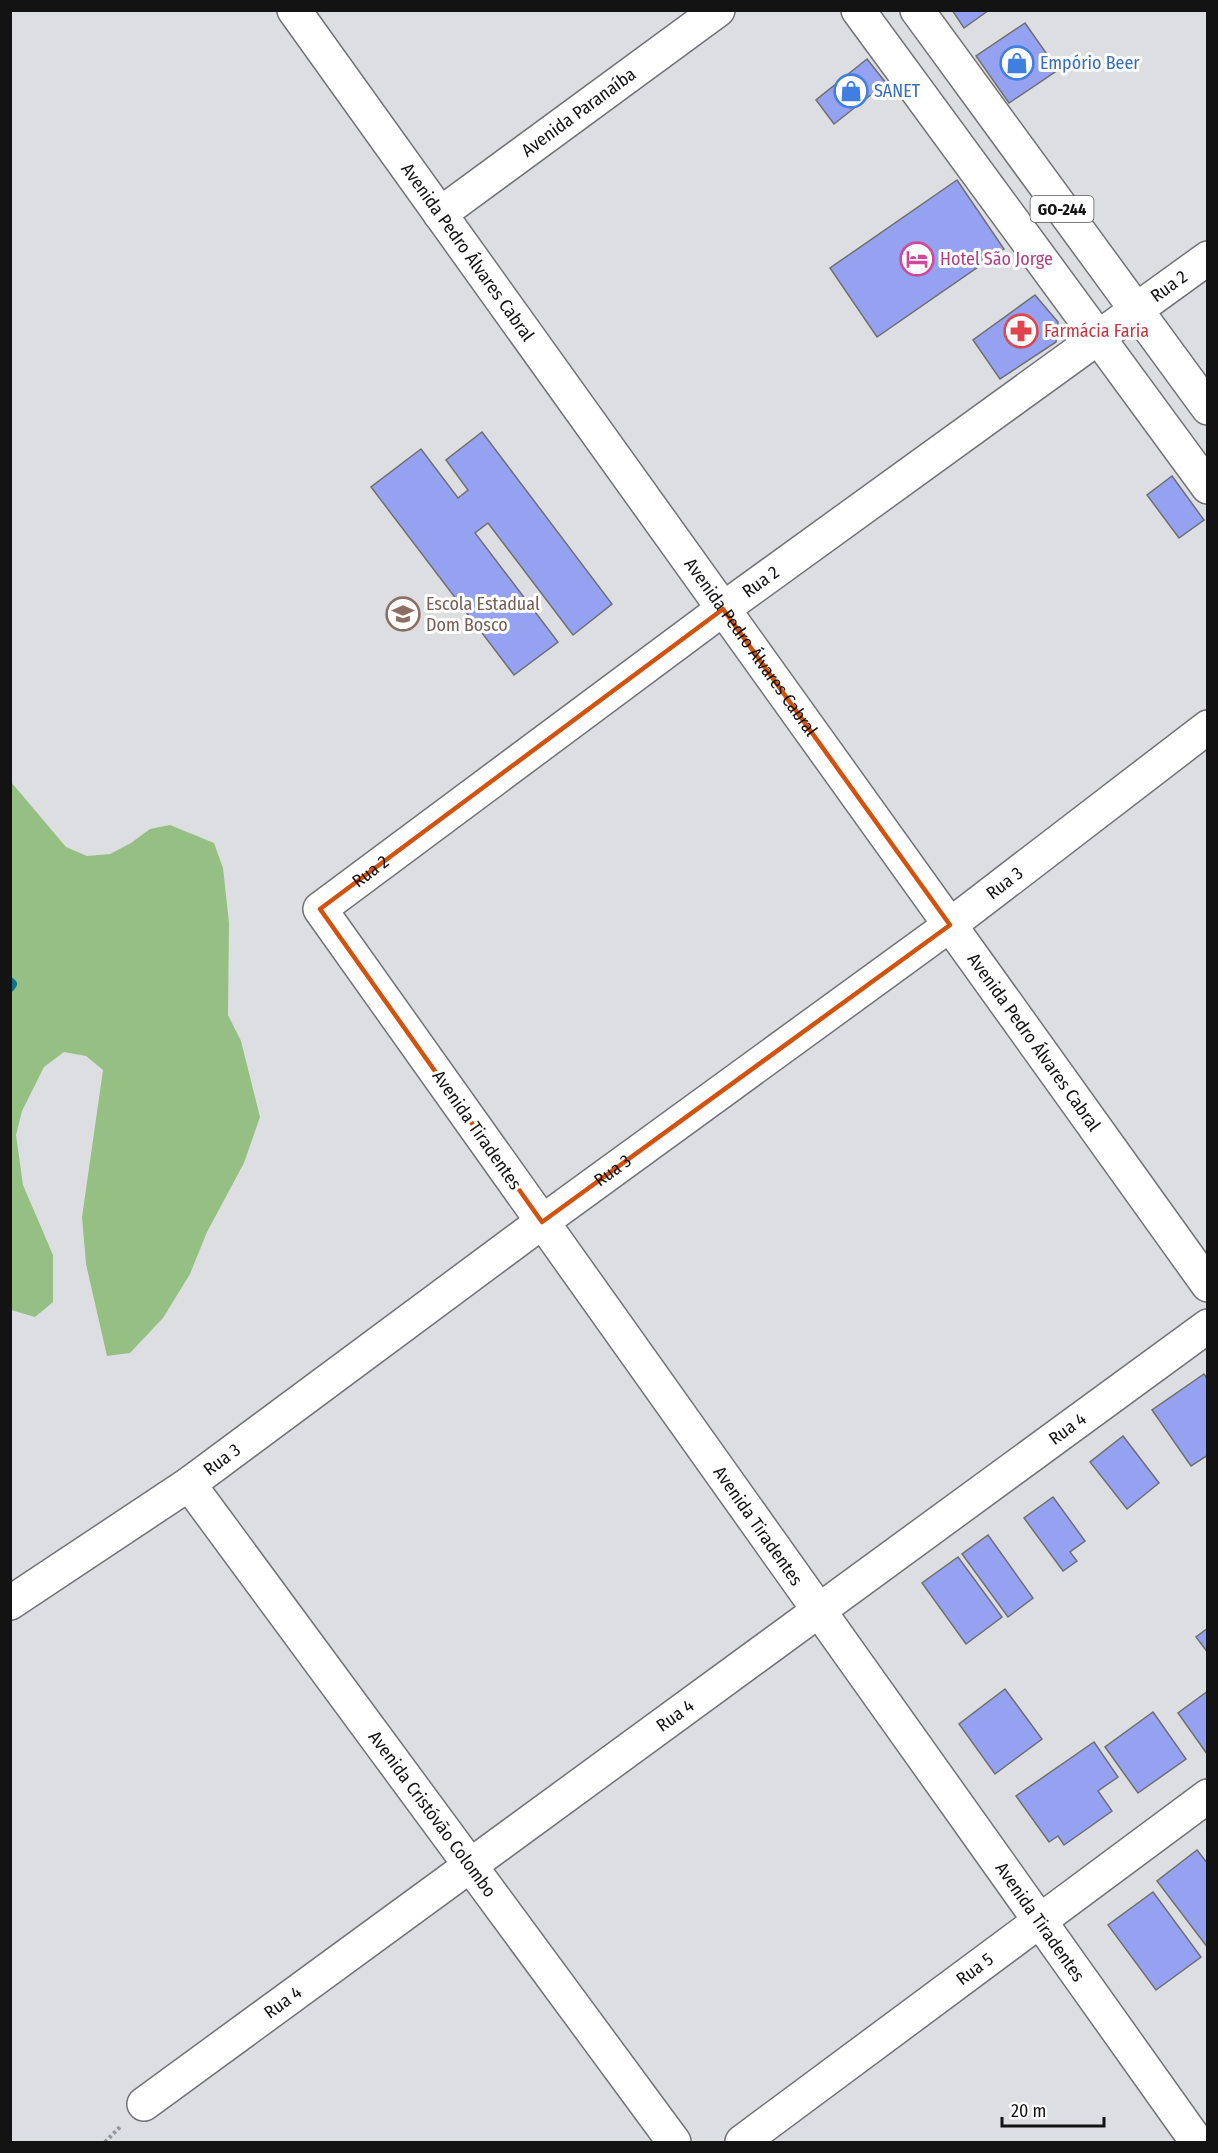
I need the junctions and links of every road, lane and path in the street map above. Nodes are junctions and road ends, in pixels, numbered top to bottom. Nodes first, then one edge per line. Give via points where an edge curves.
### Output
1 (294, 10) edge
2 (718, 10) edge
3 (858, 10) edge
4 (917, 10) edge
5 (440, 214) junction
6 (1208, 258) edge
7 (1136, 311) junction
8 (1098, 338) junction
9 (1208, 408) edge
10 (1208, 487) edge
11 (723, 609) junction
12 (1208, 727) edge
13 (320, 909) joint
14 (950, 925) junction
15 (542, 1222) junction
16 (1208, 1285) edge
17 (1208, 1326) edge
18 (189, 1484) junction
19 (10, 1603) edge
20 (818, 1611) junction
21 (1208, 1796) edge
22 (470, 1866) junction
23 (1039, 1921) junction
24 (144, 2104) dead end
25 (674, 2142) edge
26 (742, 2142) edge
27 (1197, 2142) edge

1 - 5 street, Avenida Pedro Álvares Cabral
2 - 5 street, Avenida Paranaíba
3 - 8 street, GO-244
4 - 7 street, GO-244
5 - 11 street, Avenida Pedro Álvares Cabral
6 - 7 street, Rua 2
7 - 8 street, Rua 2
7 - 9 street, GO-244
8 - 10 street, GO-244
8 - 11 street, Rua 2
11 - 13 street, Rua 2
11 - 14 street, Avenida Pedro Álvares Cabral
12 - 14 street, Rua 3
13 - 15 street, Avenida Tiradentes
14 - 15 street, Rua 3
14 - 16 street, Avenida Pedro Álvares Cabral
15 - 18 street, Rua 3
15 - 20 street, Avenida Tiradentes
17 - 20 street, Rua 4
18 - 19 street, Rua 3
18 - 22 street, Avenida Cristóvão Colombo
20 - 22 street, Rua 4
20 - 23 street, Avenida Tiradentes
21 - 23 street, Rua 5
22 - 24 street, Rua 4
22 - 25 street, Avenida Cristóvão Colombo
23 - 26 street, Rua 5
23 - 27 street, Avenida Tiradentes

